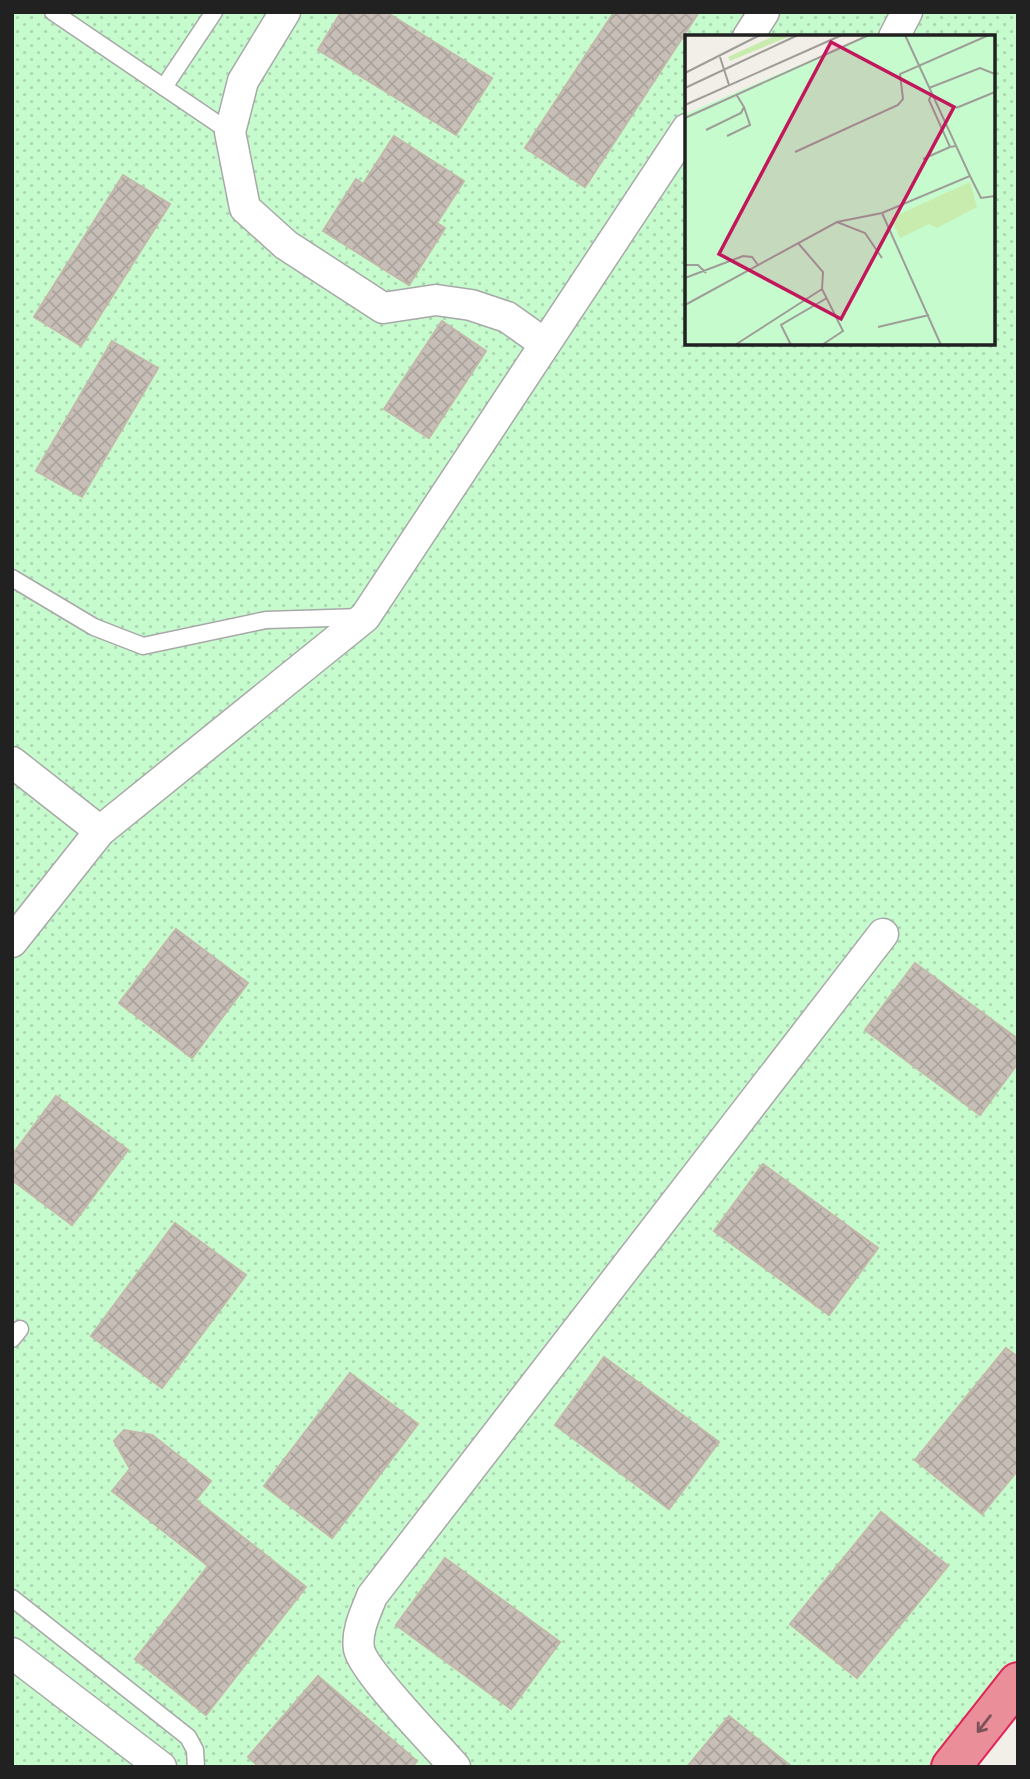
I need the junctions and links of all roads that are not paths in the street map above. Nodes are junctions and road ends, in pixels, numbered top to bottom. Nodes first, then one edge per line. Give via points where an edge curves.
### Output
1 (53, 12) edge
2 (214, 12) edge
3 (285, 12) edge
4 (764, 12) edge
5 (907, 12) edge
6 (749, 35) edge
7 (895, 35) edge
8 (164, 87) junction
9 (230, 132) junction
10 (685, 132) edge
11 (545, 344) junction
12 (12, 578) edge
13 (365, 617) junction
14 (12, 762) edge
15 (100, 831) junction
16 (883, 934) dead end
17 (12, 942) edge
18 (12, 1598) edge
19 (12, 1653) edge
20 (1018, 1682) edge
21 (161, 1767) edge
22 (196, 1767) edge
23 (455, 1767) edge
24 (951, 1767) edge

1 - 8 lane
2 - 8 lane
3 - 9 street via 243,81
4 - 6 street
5 - 7 street
8 - 9 lane
9 - 11 street via 245,208 286,245 383,308 436,300 471,304 507,317
10 - 11 street
11 - 13 street
12 - 13 lane via 94,627 143,646 266,620
13 - 15 street
14 - 15 street
15 - 17 street
16 - 23 street via 372,1597 361,1625 359,1650 381,1683
18 - 22 lane via 188,1737
19 - 21 street
20 -> 24 highway

